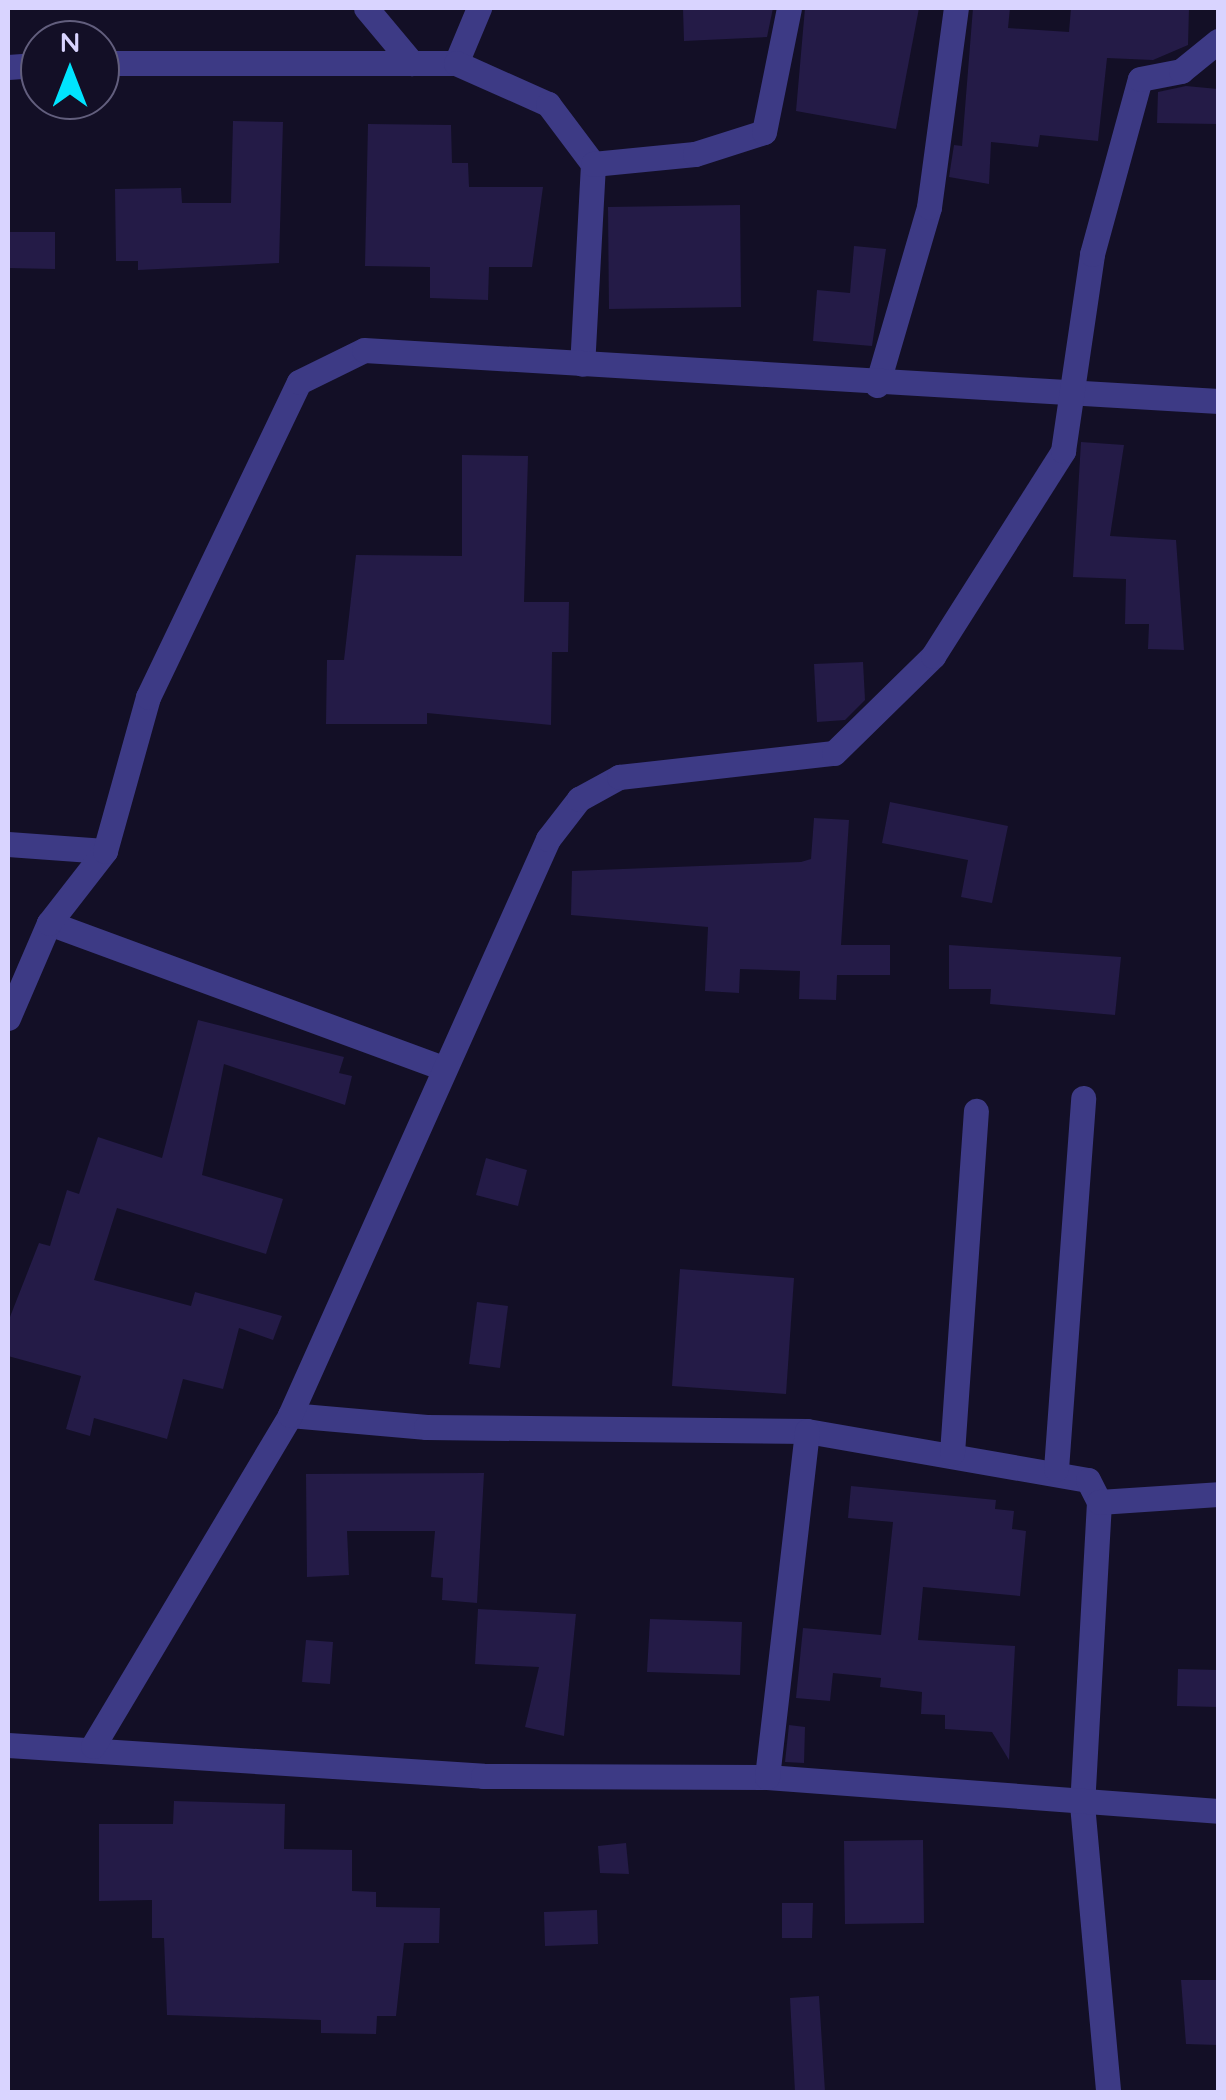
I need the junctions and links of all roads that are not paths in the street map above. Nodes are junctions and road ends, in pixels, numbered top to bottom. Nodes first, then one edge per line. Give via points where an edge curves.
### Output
1 (366, 8) edge
2 (479, 8) edge
3 (788, 8) edge
4 (956, 8) edge
5 (1218, 41) edge
6 (120, 63) edge
7 (412, 63) junction
8 (456, 63) junction
9 (593, 164) junction
10 (582, 364) junction
11 (877, 385) junction
12 (1073, 394) junction
13 (1218, 401) edge
14 (8, 844) edge
15 (105, 851) junction
16 (49, 923) junction
17 (8, 1018) edge
18 (444, 1068) junction
19 (1083, 1098) dead end
20 (976, 1111) dead end
21 (290, 1415) junction
22 (808, 1431) junction
23 (952, 1453) junction
24 (1056, 1468) junction
25 (1218, 1494) edge
26 (1099, 1502) junction
27 (8, 1746) edge
28 (93, 1746) junction
29 (767, 1777) junction
30 (1082, 1804) junction
31 (1218, 1812) edge
32 (1108, 2092) edge

1 - 7 street
2 - 8 street
3 - 9 street via 764,132 696,154
4 - 11 street via 930,207
5 - 12 street via 1181,71 1140,78 1092,254
6 - 7 street
7 - 8 street
8 - 9 street via 548,104
9 - 10 street
10 - 11 street
10 - 15 street via 364,350 299,382 148,698
11 - 12 street
12 - 13 street
12 - 18 street via 1063,451 999,557 878,718 810,762 619,777 579,799 548,839
14 - 15 street
15 - 16 street
16 - 17 street
16 - 18 street
18 - 21 street
19 - 24 street
20 - 23 street
21 - 22 street via 426,1426
21 - 28 street
22 - 23 street
22 - 29 street
23 - 24 street
24 - 26 street via 1088,1480
25 - 26 street
26 - 30 street
27 - 28 street
28 - 29 street via 483,1776
29 - 30 street
30 - 31 street
30 - 32 street

